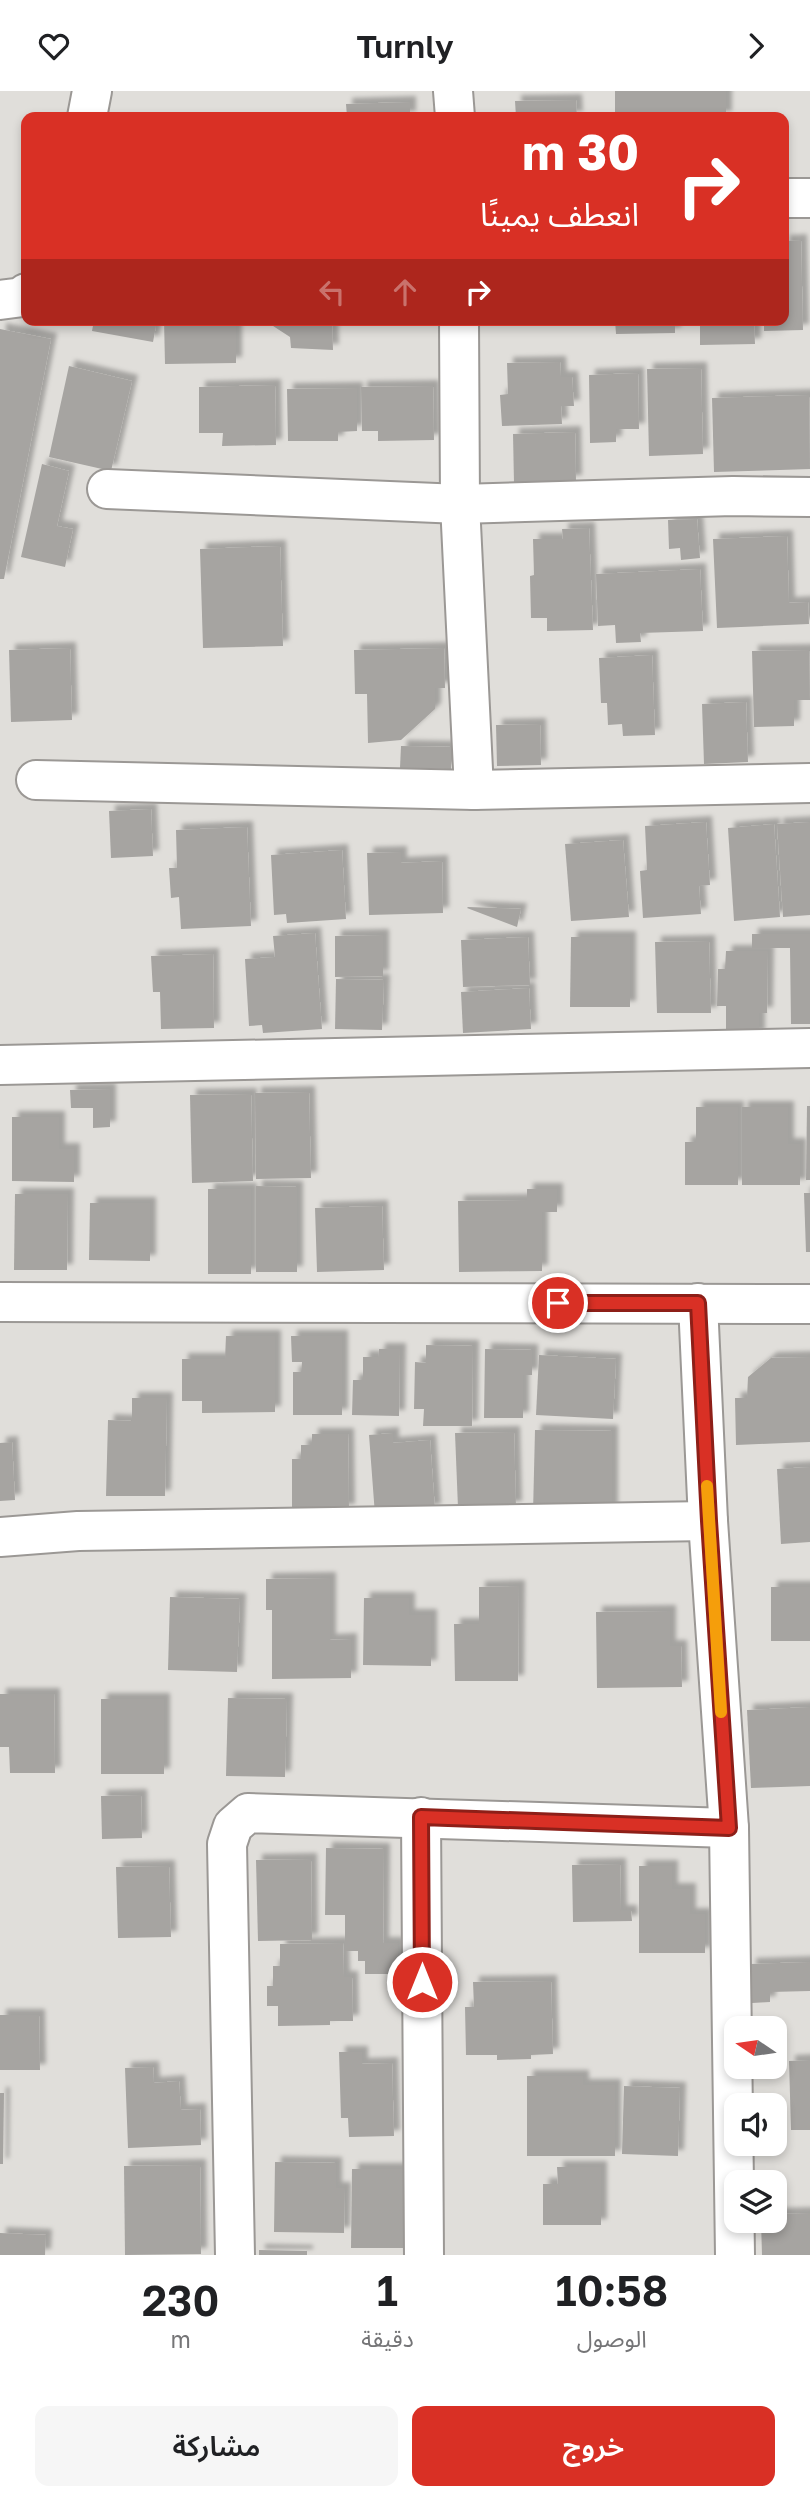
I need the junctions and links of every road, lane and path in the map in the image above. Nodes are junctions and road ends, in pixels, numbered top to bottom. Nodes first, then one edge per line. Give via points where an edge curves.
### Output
1 (92, 91) edge
2 (453, 91) edge
3 (88, 112) edge
4 (455, 112) edge
5 (789, 198) edge
6 (810, 198) edge
7 (21, 297) edge
8 (0, 300) edge
9 (459, 326) edge
10 (107, 489) dead end
11 (810, 497) edge
12 (460, 503) junction
13 (36, 780) dead end
14 (810, 783) edge
15 (474, 790) junction
16 (810, 1048) edge
17 (0, 1065) edge
18 (0, 1302) edge
19 (698, 1303) junction
20 (810, 1304) edge
21 (709, 1521) junction
22 (0, 1537) edge
23 (421, 1817) junction
24 (729, 1828) junction
25 (235, 2255) edge
26 (424, 2255) edge
27 (736, 2255) edge

1 - 3 street
2 - 4 street
5 - 6 street
7 - 8 street
9 - 12 street
10 - 12 street
11 - 12 street
12 - 15 street
13 - 15 street
14 - 15 street
16 - 17 street
18 - 19 street
19 - 20 street
19 - 21 street
21 - 22 street via 78,1531
21 - 24 street
23 - 24 street
23 - 25 street via 248,1813 233,1826 227,1844
23 - 26 street
24 - 27 street

